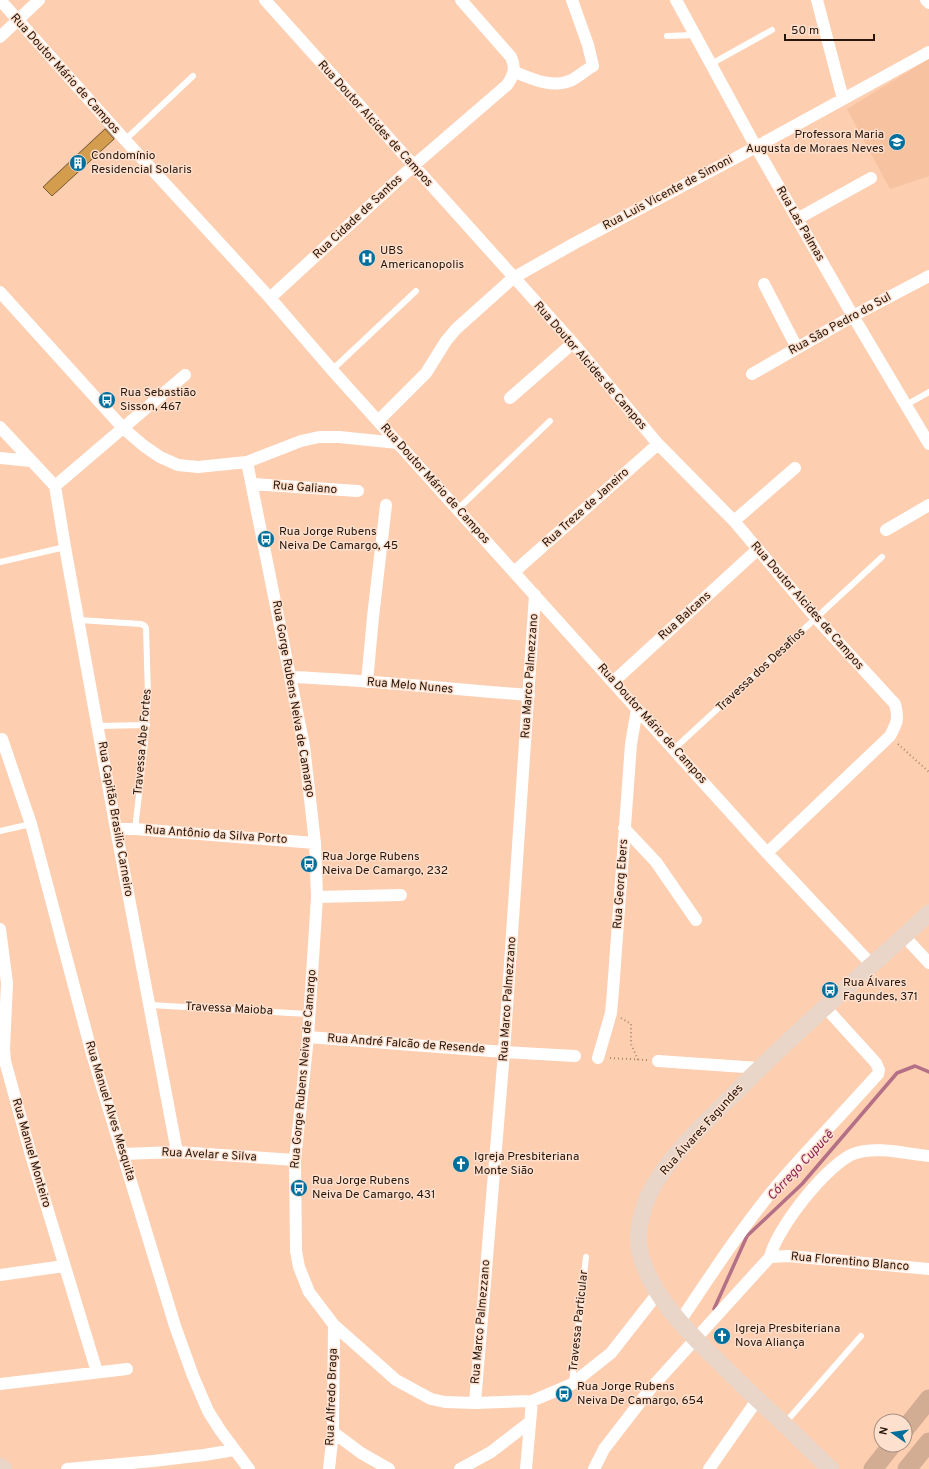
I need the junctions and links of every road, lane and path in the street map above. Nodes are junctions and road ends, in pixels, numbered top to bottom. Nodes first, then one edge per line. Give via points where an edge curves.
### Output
1 (0, 0) edge
2 (39, 0) edge
3 (266, 0) edge
4 (460, 0) edge
5 (572, 0) edge
6 (676, 0) edge
7 (817, 0) edge
8 (926, 0) edge
9 (929, 3) edge
10 (18, 20) junction
11 (772, 30) dead end
12 (695, 35) junction
13 (667, 36) dead end
14 (0, 37) edge
15 (929, 52) edge
16 (711, 64) junction
17 (515, 72) junction
18 (193, 76) dead end
19 (843, 99) junction
20 (125, 140) junction
21 (756, 147) junction
22 (412, 166) junction
23 (872, 178) dead end
24 (797, 219) junction
25 (929, 276) edge
26 (513, 278) junction
27 (764, 284) dead end
28 (416, 291) dead end
29 (0, 292) edge
30 (270, 298) junction
31 (853, 316) junction
32 (573, 343) junction
33 (797, 348) junction
34 (332, 370) junction
35 (752, 374) dead end
36 (185, 376) dead end
37 (929, 392) edge
38 (510, 398) dead end
39 (906, 405) junction
40 (378, 421) junction
41 (550, 421) dead end
42 (0, 427) edge
43 (123, 428) junction
44 (398, 443) junction
45 (658, 444) junction
46 (929, 444) edge
47 (0, 458) edge
48 (30, 461) junction
49 (247, 462) junction
50 (795, 468) dead end
51 (252, 484) junction
52 (55, 486) junction
53 (358, 492) dead end
54 (929, 504) edge
55 (386, 505) dead end
56 (458, 509) junction
57 (734, 521) junction
58 (886, 530) dead end
59 (65, 547) junction
60 (757, 550) junction
61 (882, 557) dead end
62 (0, 562) edge
63 (514, 572) junction
64 (535, 595) junction
65 (816, 618) junction
66 (79, 620) junction
67 (291, 677) junction
68 (368, 682) junction
69 (613, 682) junction
70 (529, 695) junction
71 (636, 709) junction
72 (147, 725) junction
73 (98, 726) junction
74 (890, 736) junction
75 (2, 739) dead end
76 (674, 749) junction
77 (929, 772) edge
78 (30, 824) junction
79 (624, 828) junction
80 (116, 829) junction
81 (135, 829) junction
82 (0, 831) edge
83 (316, 843) junction
84 (767, 853) junction
85 (401, 895) dead end
86 (317, 897) junction
87 (929, 913) edge
88 (696, 920) dead end
89 (0, 929) edge
90 (904, 936) junction
91 (929, 963) edge
92 (872, 965) junction
93 (150, 1005) junction
94 (825, 1007) junction
95 (611, 1013) junction
96 (309, 1014) junction
97 (308, 1037) junction
98 (504, 1052) junction
99 (575, 1056) dead end
100 (598, 1058) joint
101 (638, 1060) junction
102 (658, 1061) joint
103 (759, 1068) junction
104 (177, 1152) junction
105 (123, 1154) junction
106 (929, 1156) edge
107 (295, 1160) junction
108 (586, 1257) dead end
109 (770, 1257) junction
110 (64, 1266) junction
111 (929, 1269) edge
112 (0, 1275) edge
113 (658, 1293) junction
114 (680, 1321) junction
115 (334, 1325) junction
116 (861, 1336) dead end
117 (695, 1338) junction
118 (127, 1369) dead end
119 (97, 1372) junction
120 (0, 1384) edge
121 (572, 1384) junction
122 (929, 1398) edge
123 (758, 1400) junction
124 (532, 1401) junction
125 (475, 1403) junction
126 (913, 1419) edge
127 (530, 1422) junction
128 (784, 1424) junction
129 (333, 1432) junction
130 (929, 1442) edge
131 (234, 1450) junction
132 (886, 1453) edge
133 (0, 1466) edge
134 (4, 1469) edge
135 (67, 1469) edge
136 (249, 1469) edge
137 (329, 1469) edge
138 (389, 1469) edge
139 (460, 1469) edge
140 (526, 1469) edge
141 (594, 1469) edge
142 (709, 1469) edge
143 (831, 1469) edge
144 (873, 1469) edge
145 (908, 1469) edge

1 - 10 street, Rua Doutor Mário de Campos
2 - 10 street
3 - 22 street, Rua Doutor Alcides de Campos
4 - 17 street via 512,57
5 - 17 street via 593,66 571,80 558,83 545,82
6 - 12 street, Rua Las Palmas
7 - 19 street
8 - 9 street
10 - 14 street
10 - 20 street, Rua Doutor Mário de Campos
11 - 16 lane
12 - 13 lane
12 - 16 street, Rua Las Palmas
15 - 19 street, Rua Luis Vicente de Simoni
16 - 21 street, Rua Las Palmas
17 - 22 street, Rua Cidade de Santos via 507,85
18 - 20 lane
19 - 21 street, Rua Luis Vicente de Simoni
20 - 30 street, Rua Doutor Mário de Campos
21 - 24 street, Rua Las Palmas
21 - 26 street, Rua Luis Vicente de Simoni
22 - 26 street, Rua Doutor Alcides de Campos
22 - 30 street, Rua Cidade de Santos
23 - 24 street
24 - 31 street, Rua Las Palmas
25 - 31 street, Rua São Pedro do Sul
26 - 32 street, Rua Doutor Alcides de Campos
26 - 40 street, Rua Luis Vicente de Simoni via 456,329 426,373
27 - 33 street
28 - 34 lane
29 - 43 street
30 - 34 street, Rua Doutor Mário de Campos
31 - 33 street, Rua São Pedro do Sul
31 - 39 street, Rua Las Palmas
32 - 38 street
32 - 45 street, Rua Doutor Alcides de Campos
33 - 35 street, Rua São Pedro do Sul
34 - 40 street, Rua Doutor Mário de Campos
36 - 43 street
37 - 39 lane
39 - 46 street, Rua Las Palmas
40 - 44 street, Rua Doutor Mário de Campos
41 - 56 lane
42 - 48 street
43 - 49 street via 160,458 178,465 198,467
43 - 52 street
44 - 49 street via 319,437 301,441
44 - 56 street, Rua Doutor Mário de Campos
45 - 57 street, Rua Doutor Alcides de Campos
45 - 63 street, Rua Treze de Janeiro
47 - 48 street
48 - 52 street
49 - 51 street, Rua Gorge Rubens Neiva de Camargo
50 - 57 street
51 - 53 street, Rua Galiano
51 - 67 street, Rua Gorge Rubens Neiva de Camargo
52 - 59 street, Rua Capitão Brasilio Carneiro
54 - 58 street
55 - 68 street
56 - 63 street, Rua Doutor Mário de Campos
57 - 60 street, Rua Doutor Alcides de Campos
59 - 62 lane
59 - 66 street, Rua Capitão Brasilio Carneiro
60 - 65 street, Rua Doutor Alcides de Campos
60 - 69 street, Rua Balcans
61 - 65 lane, Travessa dos Desafios
63 - 64 street, Rua Doutor Mário de Campos
64 - 69 street, Rua Doutor Mário de Campos
64 - 70 street, Rua Marco Palmezzano
65 - 74 street, Rua Doutor Alcides de Campos via 895,704 898,715
65 - 76 lane, Travessa dos Desafios
66 - 72 lane, Travessa Abe Fortes via 145,626
66 - 73 street, Rua Capitão Brasilio Carneiro
67 - 68 street, Rua Melo Nunes
67 - 83 street, Rua Gorge Rubens Neiva de Camargo via 304,746
68 - 70 street, Rua Melo Nunes
69 - 71 street, Rua Doutor Mário de Campos
70 - 98 street, Rua Marco Palmezzano
71 - 76 street, Rua Doutor Mário de Campos
71 - 79 street, Rua Georg Ebers
72 - 73 lane
72 - 81 lane, Travessa Abe Fortes
73 - 80 street, Rua Capitão Brasilio Carneiro
74 - 77 path
74 - 84 street, Rua Doutor Alcides de Campos
75 - 78 street, Rua Manuel Alves Mesquita
76 - 84 street, Rua Doutor Mário de Campos
78 - 82 lane
78 - 105 street, Rua Manuel Alves Mesquita via 92,1054
79 - 88 street via 656,862
79 - 95 street, Rua Georg Ebers
80 - 81 street, Rua Antônio da Silva Porto
80 - 93 street, Rua Capitão Brasilio Carneiro
81 - 83 street, Rua Antônio da Silva Porto
83 - 86 street, Rua Gorge Rubens Neiva de Camargo
84 - 92 street, Rua Doutor Mário de Campos
85 - 86 street
86 - 96 street, Rua Gorge Rubens Neiva de Camargo
87 - 90 street, Rua Álvares Fagundes
89 - 110 street, Rua Manuel Monteiro via 7,983 5,1061
90 - 91 street
90 - 92 street, Rua Álvares Fagundes
92 - 94 street, Rua Álvares Fagundes
93 - 96 lane, Travessa Maioba
93 - 104 street, Rua Capitão Brasilio Carneiro
94 - 103 street, Rua Álvares Fagundes
94 - 114 street via 876,1062 878,1074 778,1185 729,1249
95 - 100 street, Rua Georg Ebers
95 - 101 path via 631,1024 631,1044
96 - 97 street, Rua Gorge Rubens Neiva de Camargo
97 - 98 street, Rua André Falcão de Resende
97 - 107 street, Rua Gorge Rubens Neiva de Camargo
98 - 99 street, Rua André Falcão de Resende
98 - 125 street, Rua Marco Palmezzano
100 - 101 path
101 - 102 path
102 - 103 street
103 - 113 street, Rua Álvares Fagundes via 709,1118 665,1168 652,1187 644,1207 639,1245 648,1274
104 - 105 street, Rua Avelar e Silva
104 - 107 street, Rua Avelar e Silva
105 - 131 street, Rua Manuel Alves Mesquita via 175,1326 193,1376 208,1411
106 - 109 street via 874,1150 856,1153 843,1159 817,1182 777,1239
107 - 115 street, Rua Gorge Rubens Neiva de Camargo via 295,1238 299,1267 309,1292
108 - 121 lane, Travessa Particular
109 - 111 street, Rua Florentino Blanco via 788,1256
109 - 117 street
110 - 112 street
110 - 119 street, Rua Manuel Monteiro
113 - 114 street, Rua Álvares Fagundes
113 - 121 street, Rua Gorge Rubens Neiva de Camargo via 611,1353
114 - 117 street, Rua Álvares Fagundes
115 - 125 street, Rua Gorge Rubens Neiva de Camargo via 390,1375 411,1389 431,1399
115 - 129 street, Rua Alfredo Braga
116 - 128 lane
117 - 123 street, Rua Álvares Fagundes
117 - 141 street via 650,1388 604,1449
118 - 119 street
119 - 120 street
121 - 124 street, Rua Gorge Rubens Neiva de Camargo
122 - 126 main road
123 - 128 street, Rua Álvares Fagundes
123 - 142 street
124 - 125 street, Rua Gorge Rubens Neiva de Camargo
124 - 127 street
127 - 139 street via 491,1452
127 - 140 street
128 - 143 street, Rua Álvares Fagundes
129 - 137 street, Rua Alfredo Braga
129 - 138 street via 361,1453
130 - 145 main road
131 - 135 street
131 - 136 street, Rua Manuel Alves Mesquita
132 - 144 main road
133 - 134 street

